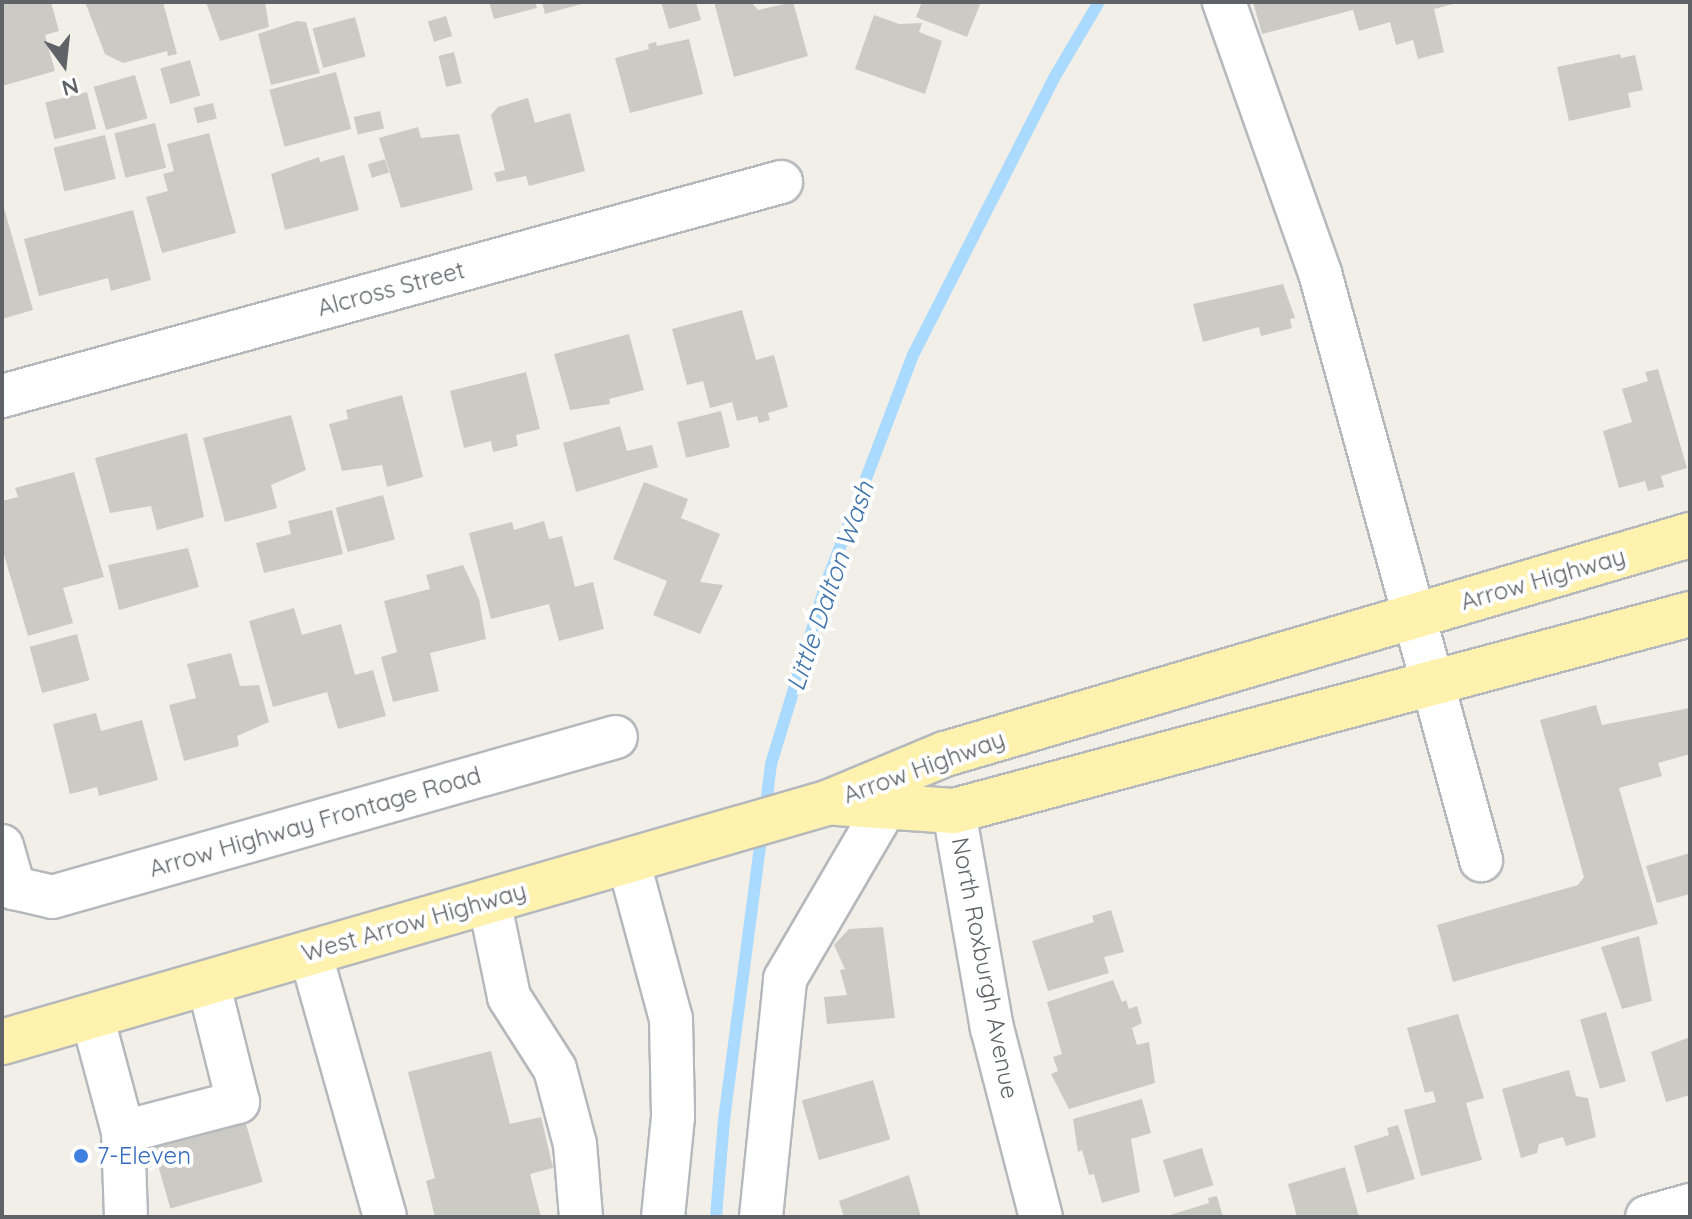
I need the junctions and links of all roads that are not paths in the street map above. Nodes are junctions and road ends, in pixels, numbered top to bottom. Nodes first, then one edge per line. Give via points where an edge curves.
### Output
1 (1224, 2) edge
2 (781, 182) dead end
3 (2, 396) edge
4 (1690, 535) edge
5 (1690, 614) edge
6 (1414, 616) junction
7 (1432, 683) junction
8 (616, 737) dead end
9 (827, 803) junction
10 (886, 806) junction
11 (954, 811) junction
12 (2, 846) edge
13 (1481, 860) dead end
14 (634, 882) dead end
15 (489, 900) junction
16 (310, 952) junction
17 (208, 982) junction
18 (92, 1016) junction
19 (2, 1042) edge
20 (123, 1132) junction
21 (126, 1217) edge
22 (385, 1217) edge
23 (581, 1217) edge
24 (663, 1217) edge
25 (761, 1217) edge
26 (1041, 1217) edge

1 - 6 street via 1320,273
2 - 3 street, Alcross Street
4 - 6 main road, Arrow Highway
5 - 7 main road, Arrow Highway
6 - 7 street
6 - 9 main road, Arrow Highway via 945,754
7 - 11 main road, Arrow Highway
7 - 13 street
8 - 12 street, Arrow Highway Frontage Road via 52,897 14,888
9 - 10 main road, Arrow Highway
9 - 15 main road, West Arrow Highway
10 - 11 main road, Arrow Highway
10 - 25 street via 785,979
11 - 26 street, North Roxburgh Avenue via 992,1028
14 - 24 street via 671,1019 673,1117
15 - 16 main road, West Arrow Highway
15 - 23 street via 509,997 555,1069 575,1144
16 - 17 main road, West Arrow Highway
16 - 22 street
17 - 18 main road, West Arrow Highway
17 - 20 street via 238,1102
18 - 19 main road, West Arrow Highway
18 - 20 street
20 - 21 street

